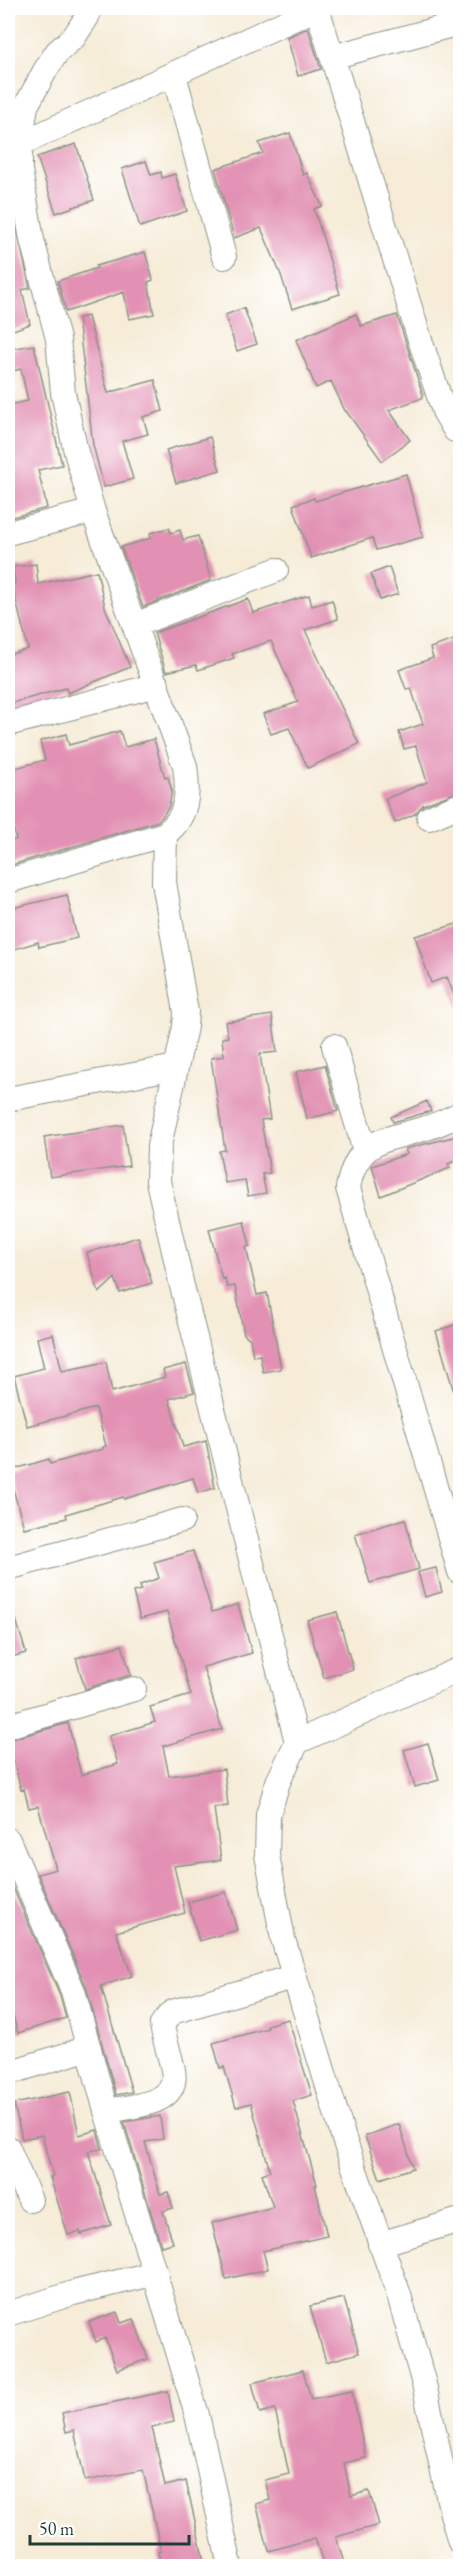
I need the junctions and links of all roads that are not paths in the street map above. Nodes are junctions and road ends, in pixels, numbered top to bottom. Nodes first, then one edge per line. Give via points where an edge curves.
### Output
1 (89, 8) edge
2 (317, 8) edge
3 (460, 23) edge
4 (332, 57) junction
5 (174, 75) junction
6 (20, 144) junction
7 (224, 257) dead end
8 (460, 430) edge
9 (93, 512) junction
10 (8, 533) edge
11 (276, 570) dead end
12 (135, 625) junction
13 (157, 686) junction
14 (8, 724) edge
15 (460, 806) edge
16 (429, 818) dead end
17 (165, 834) junction
18 (8, 882) edge
19 (333, 1046) dead end
20 (177, 1067) junction
21 (8, 1099) edge
22 (460, 1114) edge
23 (365, 1151) junction
24 (182, 1520) dead end
25 (8, 1568) edge
26 (460, 1572) edge
27 (460, 1669) edge
28 (134, 1689) dead end
29 (8, 1726) edge
30 (297, 1742) junction
31 (8, 1840) edge
32 (293, 1977) junction
33 (89, 2048) junction
34 (8, 2073) edge
35 (106, 2111) junction
36 (8, 2148) edge
37 (30, 2200) dead end
38 (460, 2220) edge
39 (380, 2244) junction
40 (156, 2273) junction
41 (8, 2314) edge
42 (460, 2542) edge
43 (230, 2566) edge

1 - 6 street via 74,37 46,69 26,106
2 - 4 street
2 - 5 street
3 - 4 street
4 - 8 street via 444,411 455,430
5 - 6 street
5 - 7 street
6 - 9 street via 20,170 32,240 58,339 63,393
9 - 10 street
9 - 12 street
11 - 12 street
12 - 13 street
13 - 14 street
13 - 17 street via 185,766 188,788 183,813 176,826
15 - 16 street
17 - 18 street
17 - 20 street via 166,904 186,1012
19 - 23 street
20 - 21 street
20 - 30 street via 159,1146 158,1181
22 - 23 street via 381,1141
23 - 26 street via 352,1167 348,1188
24 - 25 street
27 - 30 street
28 - 29 street
30 - 32 street via 268,1815 267,1855
31 - 33 street via 73,1990
32 - 35 street via 172,2013 162,2024 173,2070 171,2091 155,2101
32 - 39 street
33 - 34 street
33 - 35 street
35 - 40 street
36 - 37 street
38 - 39 street
39 - 42 street via 424,2384
40 - 41 street
40 - 43 street via 197,2415

